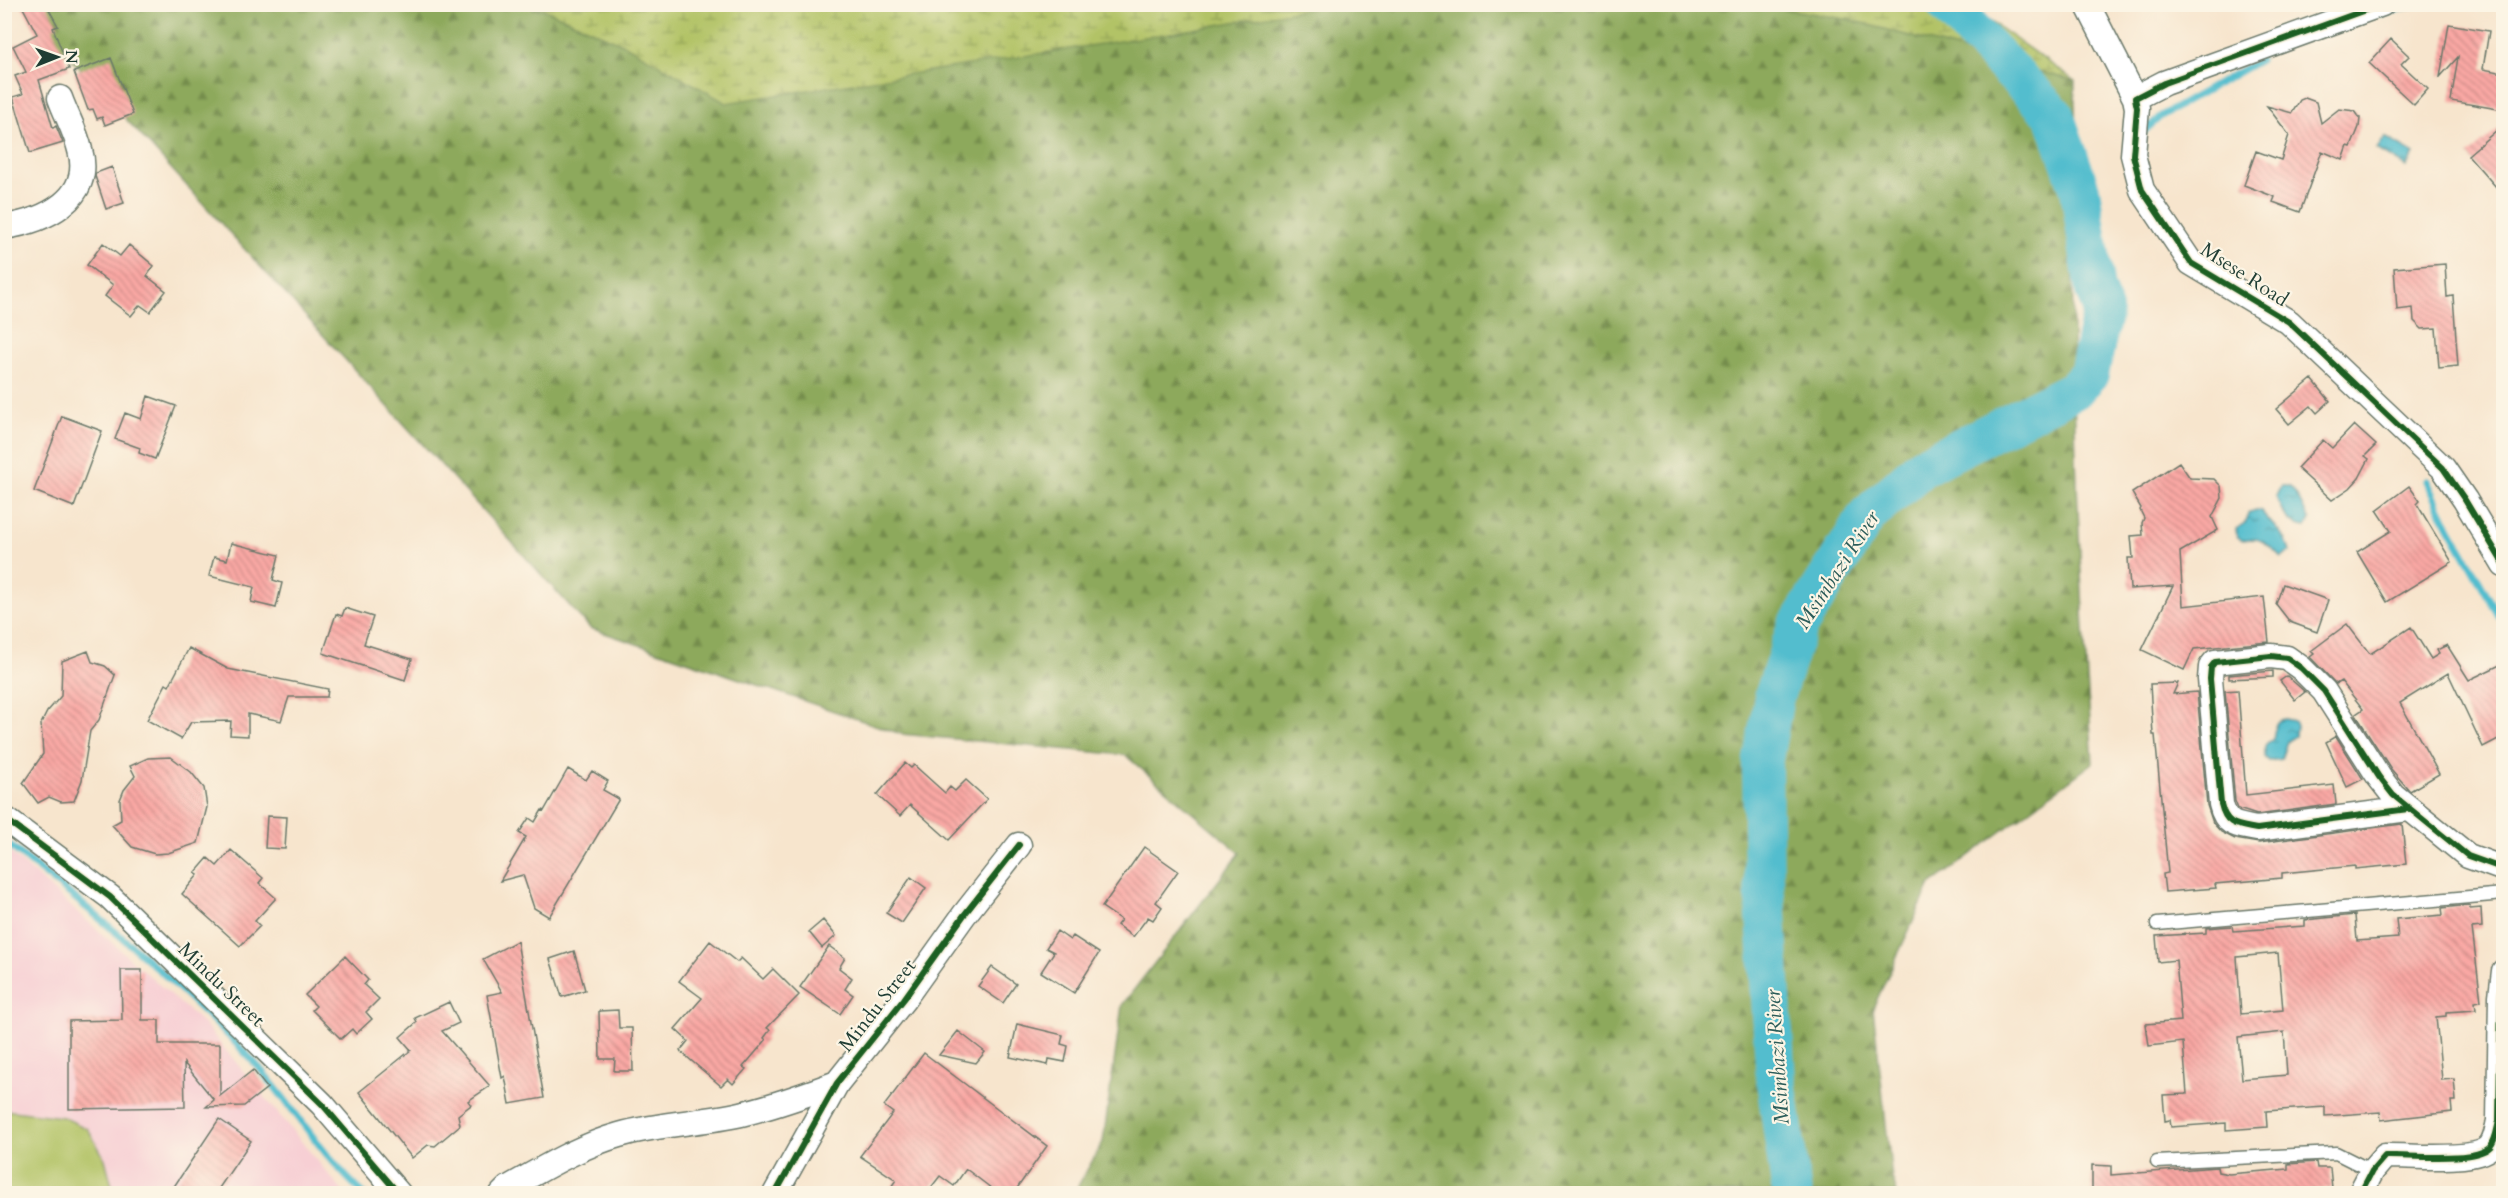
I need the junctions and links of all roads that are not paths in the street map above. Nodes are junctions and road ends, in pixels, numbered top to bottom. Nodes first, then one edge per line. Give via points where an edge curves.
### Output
1 (2087, 4) edge
2 (2382, 4) edge
3 (60, 98) dead end
4 (2135, 98) junction
5 (4, 227) edge
6 (2504, 564) edge
7 (2408, 809) junction
8 (4, 818) edge
9 (1019, 845) dead end
10 (2504, 869) edge
11 (2504, 894) edge
12 (2157, 924) dead end
13 (2504, 971) edge
14 (837, 1083) junction
15 (2157, 1162) dead end
16 (2372, 1171) junction
17 (399, 1194) edge
18 (502, 1194) edge
19 (775, 1194) edge
20 (2360, 1194) edge

1 - 4 street, Msese Road
2 - 4 street via 2164,83
3 - 5 street via 81,152 82,178 66,203 46,216
4 - 6 street, Msese Road via 2133,155 2142,190 2191,263 2289,322 2443,468
7 - 7 street via 2379,777 2324,691 2301,668 2287,658 2271,656 2214,662 2210,679 2221,804 2223,814 2233,825 2257,829
7 - 10 street via 2468,856
8 - 17 street, Mindu Street via 110,897 322,1104
9 - 14 street, Mindu Street
11 - 12 lane
13 - 16 street via 2500,996 2499,1121 2490,1147 2469,1156 2385,1156
14 - 18 street via 740,1114 618,1135 581,1149
14 - 19 street, Mindu Street
15 - 16 lane via 2336,1153
16 - 20 street

